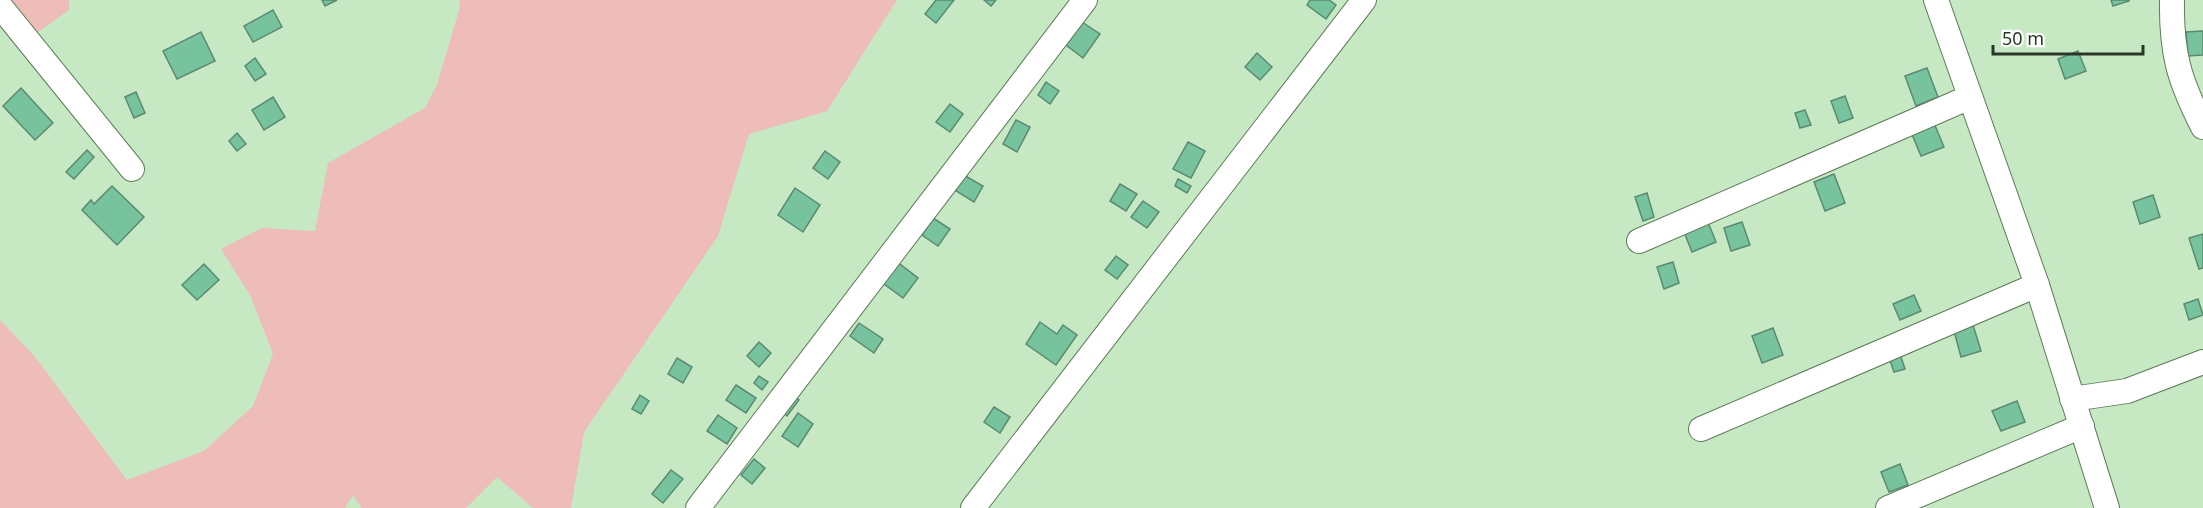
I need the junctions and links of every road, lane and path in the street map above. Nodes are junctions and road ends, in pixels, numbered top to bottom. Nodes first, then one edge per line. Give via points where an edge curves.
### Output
1 (1085, 0) edge
2 (1364, 0) edge
3 (1936, 0) edge
4 (2172, 0) edge
5 (0, 6) edge
6 (1970, 97) junction
7 (2203, 127) edge
8 (132, 170) dead end
9 (1639, 241) dead end
10 (2037, 285) junction
11 (2203, 362) edge
12 (2072, 399) junction
13 (2082, 426) junction
14 (1701, 429) dead end
15 (698, 508) edge
16 (973, 508) edge
17 (1888, 508) edge
18 (2107, 508) edge

1 - 15 street
2 - 16 street
3 - 6 street
4 - 7 street via 2171,41 2181,84
5 - 8 street
6 - 9 street
6 - 10 street
10 - 12 street
10 - 14 street
11 - 12 street via 2127,391
12 - 13 street
13 - 17 street
13 - 18 street

